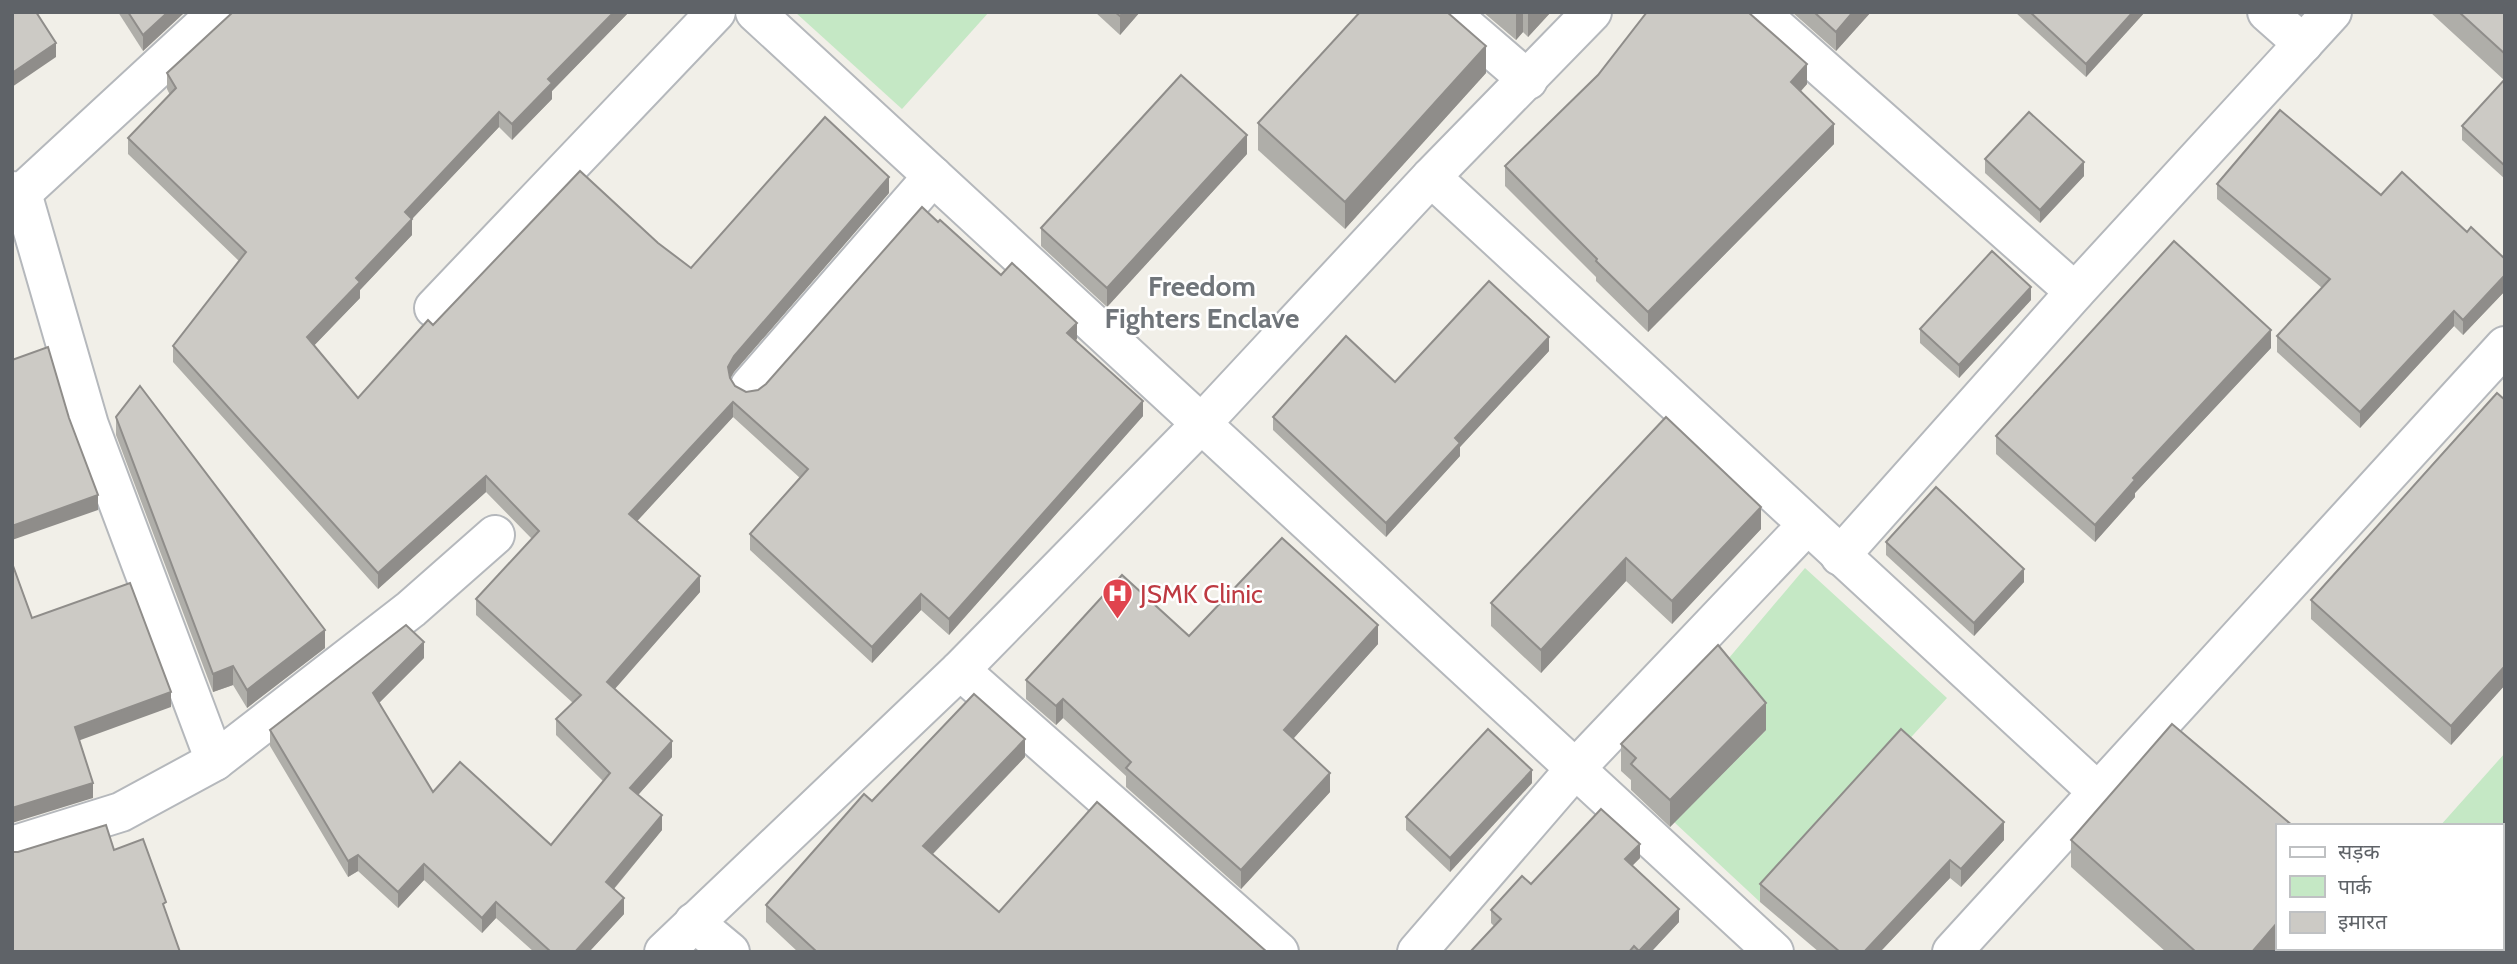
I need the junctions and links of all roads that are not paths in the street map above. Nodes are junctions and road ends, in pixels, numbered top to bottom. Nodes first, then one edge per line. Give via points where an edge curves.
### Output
1 (218, 12) edge
2 (716, 12) edge
3 (755, 12) edge
4 (1449, 12) edge
5 (1592, 12) edge
6 (1759, 12) edge
7 (2267, 12) edge
8 (2332, 12) edge
9 (2303, 44) junction
10 (1528, 80) junction
11 (933, 176) junction
12 (1431, 177) junction
13 (17, 192) edge
14 (2075, 292) junction
15 (434, 308) dead end
16 (2505, 346) edge
17 (750, 386) dead end
18 (1201, 424) junction
19 (1807, 525) junction
20 (495, 535) dead end
21 (1840, 556) junction
22 (960, 670) junction
23 (215, 761) junction
24 (1575, 769) junction
25 (2099, 793) junction
26 (12, 846) edge
27 (694, 922) junction
28 (664, 952) edge
29 (730, 952) edge
30 (1279, 952) edge
31 (1417, 952) edge
32 (1774, 952) edge
33 (1952, 952) edge

1 - 13 street
2 - 15 street
3 - 11 street
4 - 10 street
5 - 10 street
6 - 14 street
7 - 9 street
8 - 9 street
9 - 14 street
10 - 12 street
11 - 17 street
11 - 18 street
12 - 18 street
12 - 19 street
13 - 23 street via 89,425
14 - 21 street
16 - 25 street
18 - 22 street
18 - 24 street
19 - 21 street
19 - 24 street
20 - 23 street via 411,609
21 - 25 street
22 - 27 street
22 - 30 street
23 - 26 street via 121,812
24 - 31 street
24 - 32 street
25 - 33 street
27 - 28 street
27 - 29 street

